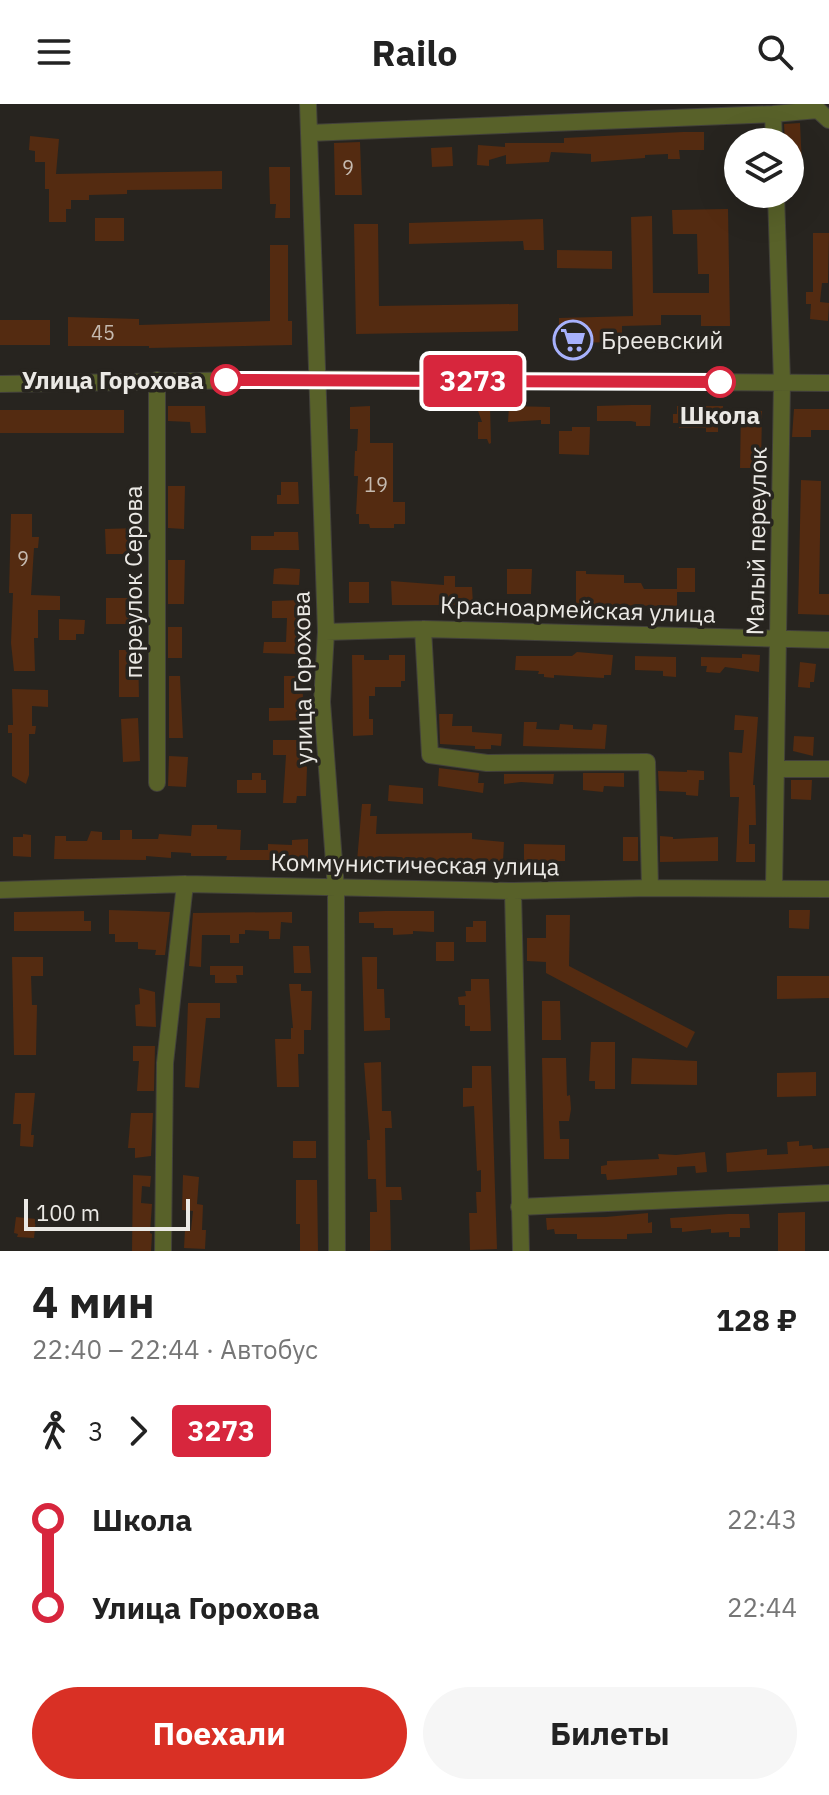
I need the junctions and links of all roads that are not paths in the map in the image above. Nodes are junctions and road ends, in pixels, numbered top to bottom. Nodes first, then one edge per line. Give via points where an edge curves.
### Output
1 (308, 104) edge
2 (773, 114) junction
3 (829, 120) edge
4 (774, 128) edge
5 (309, 133) junction
6 (776, 208) edge
7 (316, 379) junction
8 (157, 380) junction
9 (782, 382) junction
10 (829, 383) edge
11 (0, 384) edge
12 (423, 629) junction
13 (326, 632) junction
14 (779, 639) junction
15 (829, 640) edge
16 (776, 769) junction
17 (829, 769) edge
18 (157, 783) dead end
19 (185, 884) junction
20 (650, 888) junction
21 (774, 888) junction
22 (336, 889) junction
23 (829, 889) edge
24 (0, 890) edge
25 (513, 891) junction
26 (829, 1193) edge
27 (519, 1207) junction
28 (163, 1251) edge
29 (337, 1251) edge
30 (521, 1251) edge

1 - 5 street, улица Горохова
2 - 3 street via 818,110
2 - 4 street
2 - 5 street
5 - 7 street, улица Горохова
6 - 9 street, Малый переулок
7 - 8 street
7 - 9 street
7 - 13 street, улица Горохова
8 - 11 street
8 - 18 street, переулок Серова
9 - 10 street
9 - 14 street, Малый переулок
12 - 13 street, Красноармейская улица
12 - 14 street, Красноармейская улица
12 - 20 street via 430,755 487,763 647,762
13 - 22 street, улица Горохова via 322,702
14 - 15 street, Красноармейская улица
14 - 16 street, Малый переулок
16 - 17 street
16 - 21 street, Малый переулок
19 - 22 street, Коммунистическая улица
19 - 24 street, Коммунистическая улица
19 - 28 street via 165,1063
20 - 21 street, Коммунистическая улица
20 - 25 street, Коммунистическая улица
21 - 23 street, Коммунистическая улица
22 - 25 street, Коммунистическая улица
22 - 29 street, улица Горохова
25 - 27 street
26 - 27 street
27 - 30 street

